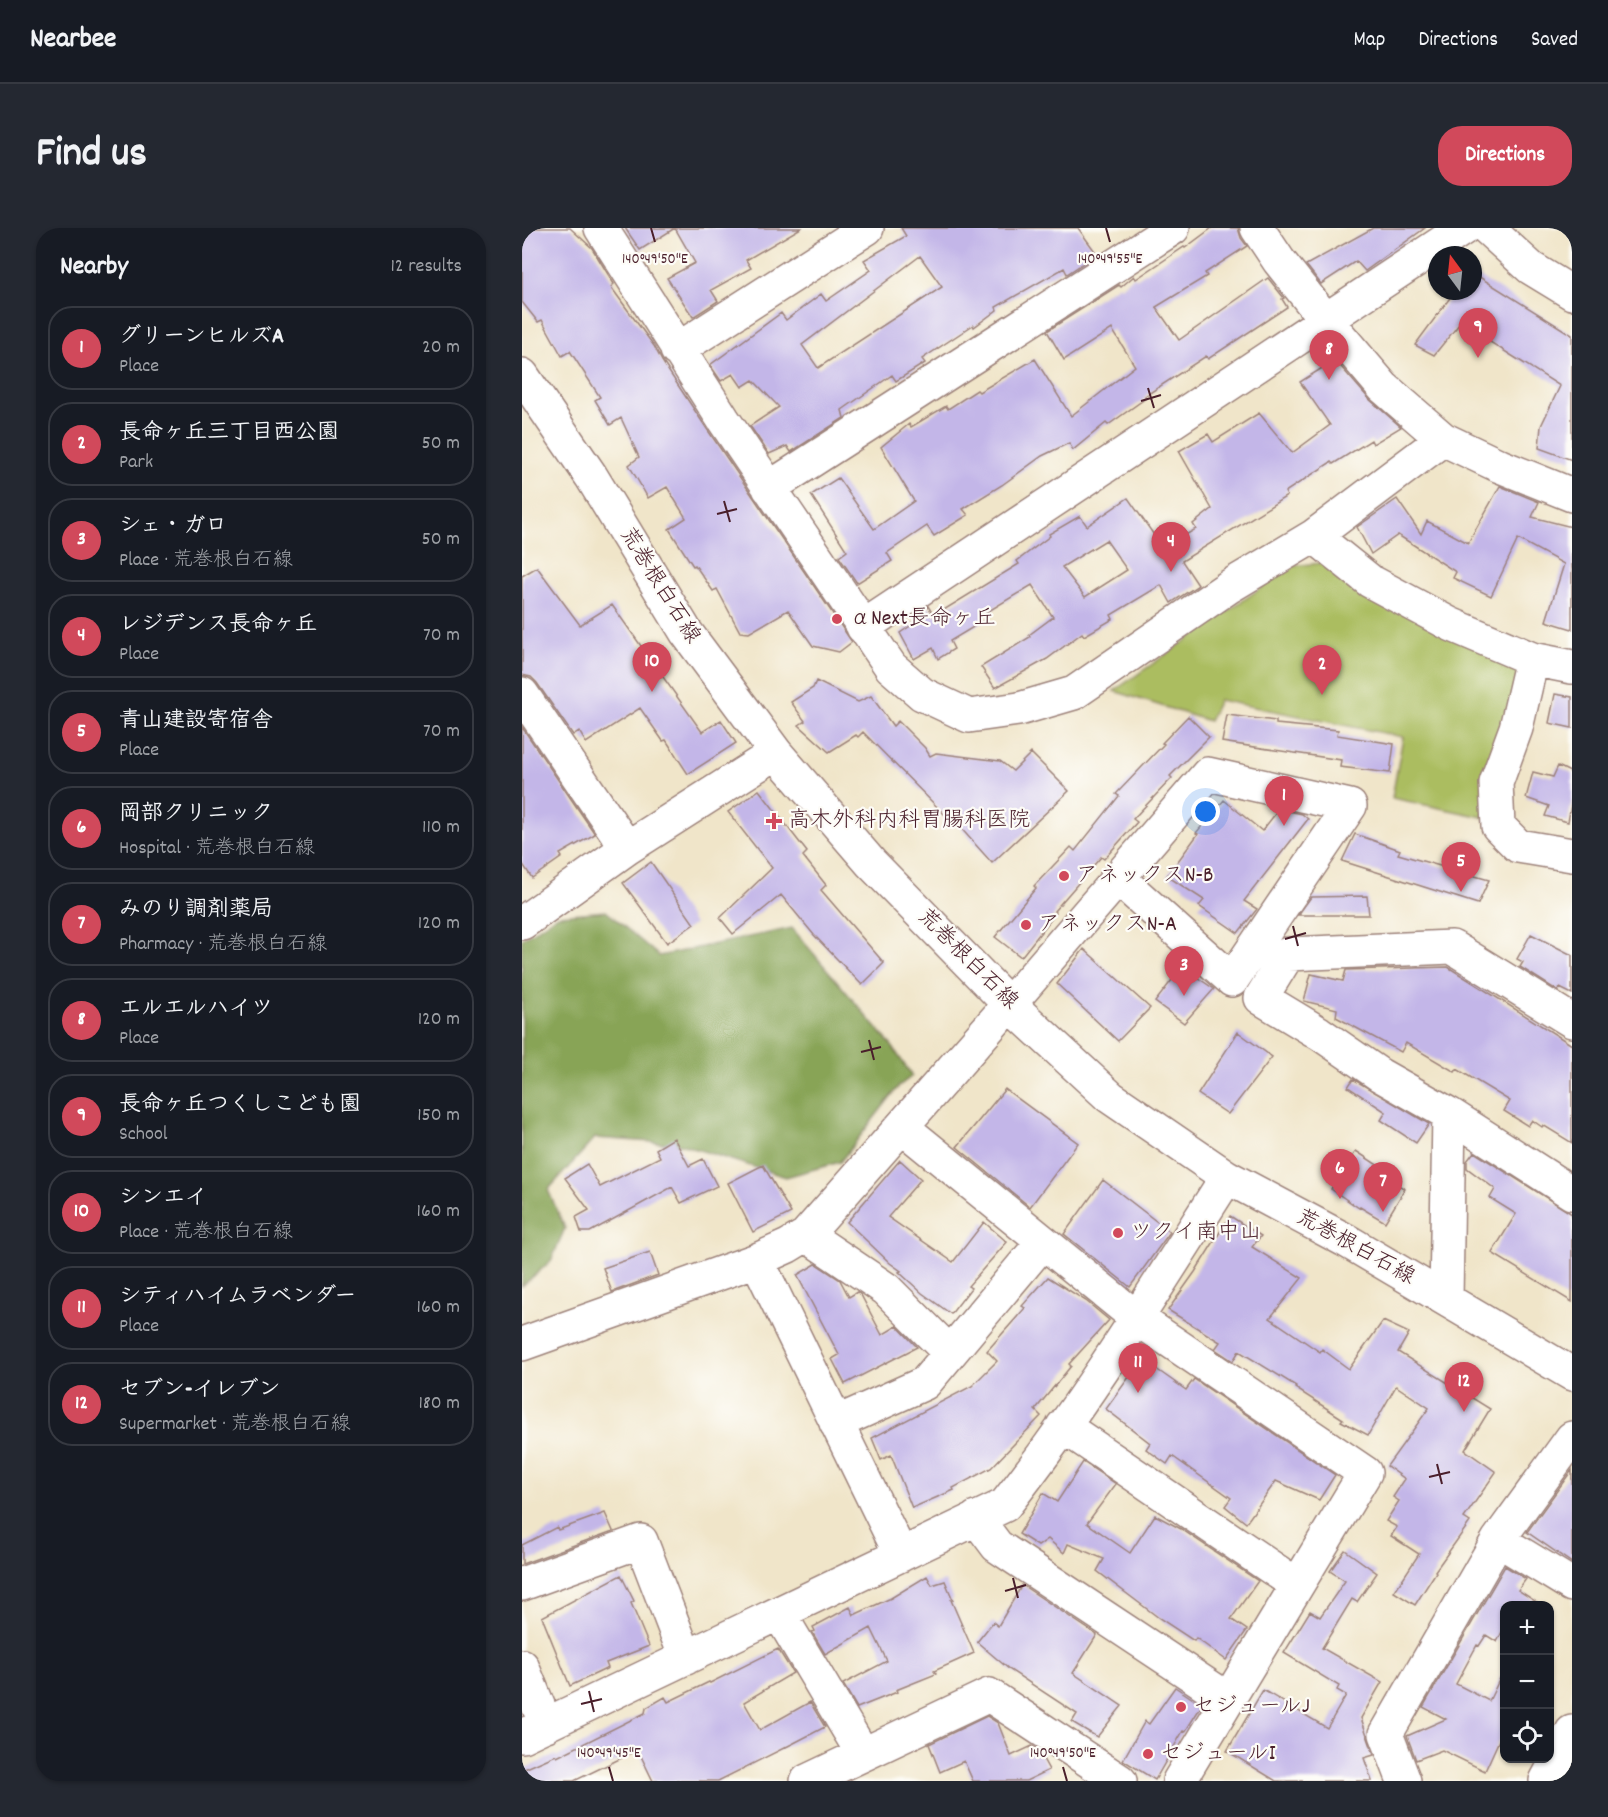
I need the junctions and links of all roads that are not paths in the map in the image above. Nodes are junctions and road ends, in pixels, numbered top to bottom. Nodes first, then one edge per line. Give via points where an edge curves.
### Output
1 (601, 228) edge
2 (867, 228) edge
3 (1173, 228) edge
4 (1257, 228) edge
5 (1464, 228) edge
6 (1487, 228) edge
7 (1572, 293) edge
8 (1325, 319) junction
9 (677, 350) junction
10 (522, 375) edge
11 (1443, 439) junction
12 (769, 488) junction
13 (1572, 495) edge
14 (1314, 536) junction
15 (863, 627) junction
16 (1532, 659) junction
17 (1572, 667) edge
18 (522, 694) edge
19 (776, 753) junction
20 (627, 848) junction
21 (1572, 855) edge
22 (1118, 878) junction
23 (522, 923) edge
24 (1009, 1004) junction
25 (1572, 1020) edge
26 (1449, 1114) junction
27 (902, 1127) junction
28 (1227, 1178) junction
29 (1572, 1193) edge
30 (806, 1235) junction
31 (1043, 1242) junction
32 (757, 1260) junction
33 (1446, 1299) junction
34 (1138, 1319) junction
35 (522, 1344) edge
36 (950, 1353) junction
37 (1572, 1374) edge
38 (836, 1424) junction
39 (1063, 1426) junction
40 (1572, 1438) edge
41 (976, 1518) junction
42 (1498, 1540) junction
43 (901, 1555) junction
44 (522, 1584) edge
45 (1297, 1585) junction
46 (1572, 1586) edge
47 (779, 1613) junction
48 (686, 1658) junction
49 (522, 1666) edge
50 (1228, 1699) junction
51 (534, 1730) edge
52 (1572, 1732) edge
53 (863, 1754) junction
54 (807, 1781) edge
55 (1120, 1781) edge
56 (1179, 1781) edge
57 (1404, 1781) edge
58 (1546, 1781) edge

1 - 9 street
2 - 9 street
3 - 12 street
4 - 8 street
5 - 8 street
6 - 7 street via 1531,268
8 - 11 street via 1383,387
8 - 15 street
9 - 12 street
10 - 19 street, 荒巻根白石線 via 591,476 686,632
11 - 13 street
11 - 14 street
12 - 15 street
14 - 15 street via 1230,586 1074,693 1019,709 969,716 922,694 891,668
14 - 16 street via 1370,581 1450,624
16 - 17 street
16 - 21 street via 1516,728 1496,783 1498,826 1518,846
18 - 20 street
19 - 20 street
19 - 24 street, 荒巻根白石線 via 871,863
20 - 23 street
22 - 22 street via 1208,774 1350,806 1232,980
22 - 24 street
24 - 27 street
24 - 28 street, 荒巻根白石線 via 1110,1097
25 - 26 street via 1452,947 1288,954 1261,998 1380,1075
26 - 29 street
26 - 33 street
27 - 30 street
27 - 31 street
28 - 33 street, 荒巻根白石線
28 - 34 street
30 - 32 street
30 - 36 street via 886,1288
31 - 34 street
31 - 36 street
32 - 35 street
32 - 38 street
33 - 37 street, 荒巻根白石線
34 - 39 street
34 - 45 street via 1365,1473
36 - 38 street via 925,1383
38 - 43 street
39 - 41 street via 1005,1505
39 - 45 street
40 - 42 street
41 - 43 street
41 - 50 street via 997,1546
42 - 46 street
42 - 57 street via 1386,1734
43 - 47 street
44 - 48 street via 641,1541
45 - 50 street
47 - 48 street
47 - 53 street
48 - 51 street
49 - 51 street
50 - 56 street
52 - 58 street
53 - 54 street
53 - 55 street via 989,1695

